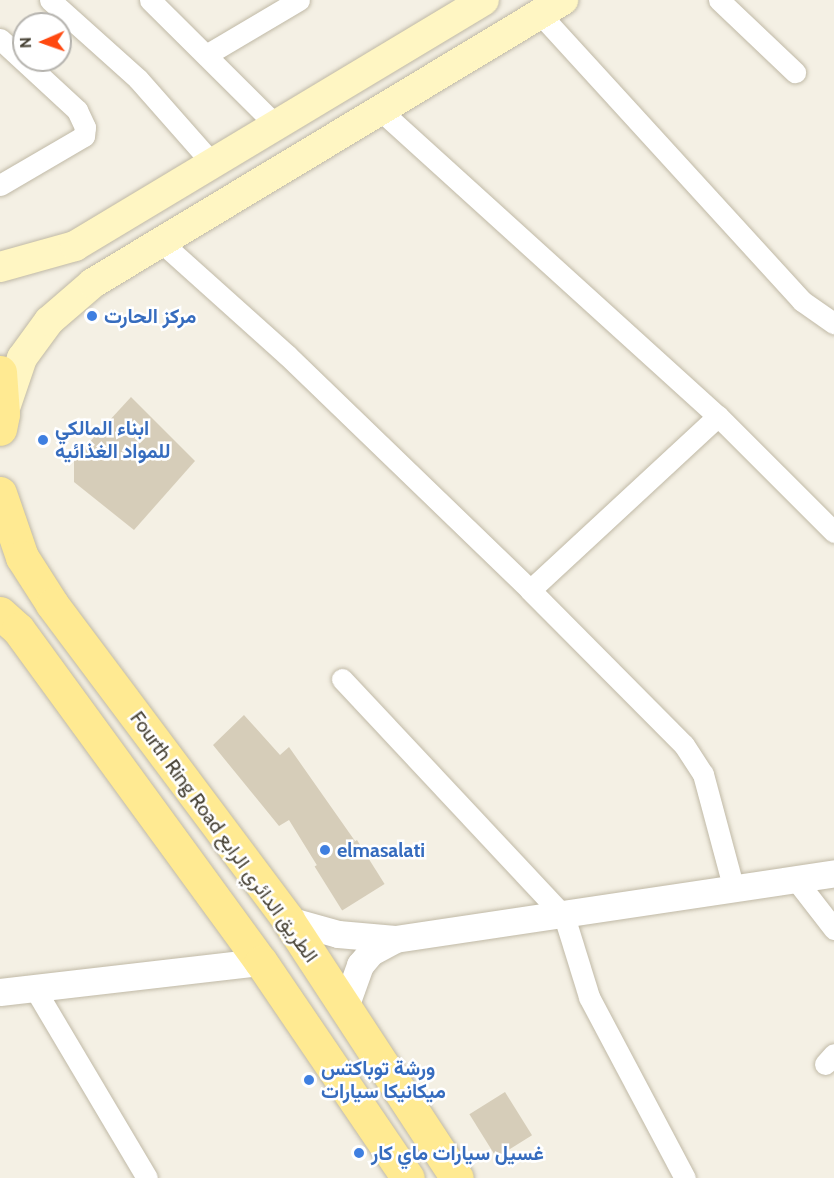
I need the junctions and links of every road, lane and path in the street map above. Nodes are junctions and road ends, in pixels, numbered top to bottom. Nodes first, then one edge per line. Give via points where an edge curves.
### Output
1 (50, 0) edge
2 (150, 0) edge
3 (299, 0) edge
4 (484, 0) edge
5 (719, 0) edge
6 (552, 7) edge
7 (0, 39) edge
8 (206, 55) junction
9 (795, 72) dead end
10 (380, 110) junction
11 (277, 126) junction
12 (213, 164) junction
13 (0, 185) edge
14 (161, 242) junction
15 (0, 267) edge
16 (834, 323) edge
17 (0, 372) edge
18 (718, 416) junction
19 (2, 422) edge
20 (0, 493) edge
21 (834, 532) edge
22 (530, 590) junction
23 (0, 613) edge
24 (342, 679) dead end
25 (834, 873) edge
26 (796, 880) junction
27 (734, 890) junction
28 (564, 916) junction
29 (288, 920) junction
30 (834, 929) edge
31 (395, 939) junction
32 (261, 962) junction
33 (36, 991) junction
34 (0, 992) edge
35 (345, 1007) junction
36 (147, 1178) edge
37 (408, 1178) edge
38 (457, 1178) edge
39 (685, 1178) edge

1 - 12 street via 138,79
2 - 8 street
3 - 8 street
4 - 11 main road
5 - 9 street
6 - 10 main road
6 - 16 street via 802,301
7 - 13 street via 77,110 85,127 84,136
8 - 11 street
10 - 14 main road
10 - 18 street
11 - 12 main road
12 - 15 main road via 75,246
14 - 19 main road via 93,283 49,321 22,358
14 - 22 street via 295,363
17 - 19 main road
18 - 21 street
18 - 22 street
20 - 29 main road, Fourth Ring Road الطريق الدائري الرابع via 22,557 52,604
22 - 27 street via 684,745 703,774
23 - 32 main road via 18,629
24 - 28 street
25 - 26 street
26 - 27 street
26 - 30 street
27 - 28 street
28 - 31 street
28 - 39 street via 589,997
29 - 31 street via 338,934
29 - 35 main road, Fourth Ring Road الطريق الدائري الرابع
31 - 35 street via 371,952 360,965
32 - 33 street
32 - 37 main road
33 - 34 street
33 - 36 street
35 - 38 main road, Fourth Ring Road الطريق الدائري الرابع

